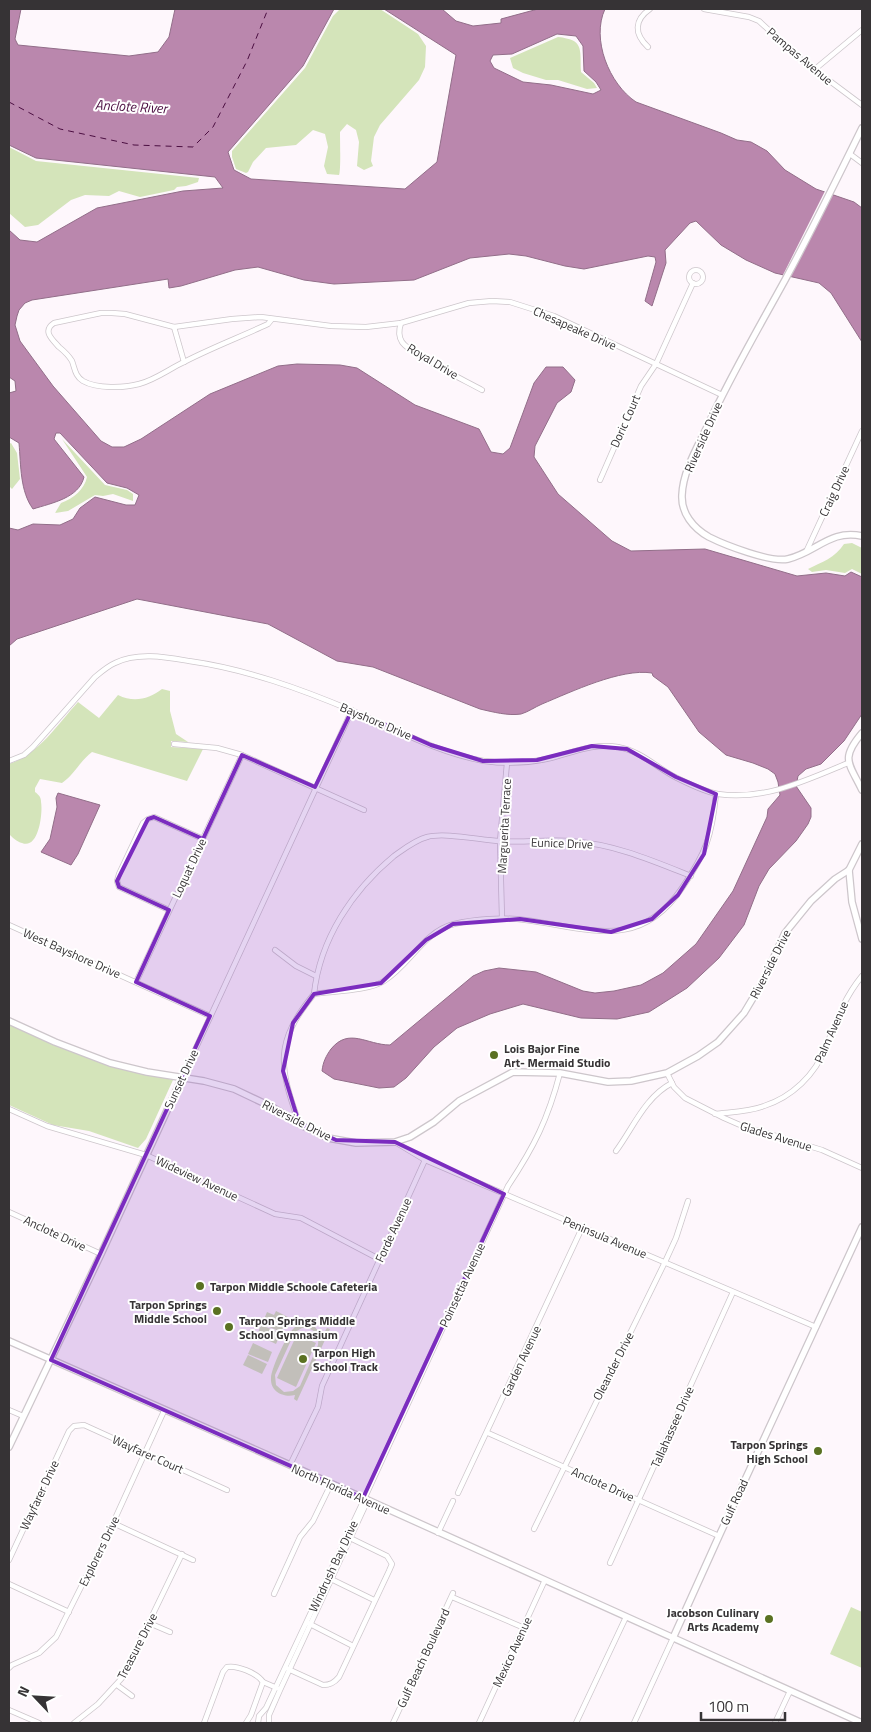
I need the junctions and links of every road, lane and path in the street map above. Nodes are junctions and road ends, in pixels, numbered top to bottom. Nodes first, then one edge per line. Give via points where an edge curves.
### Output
1 (650, 9) edge
2 (704, 9) edge
3 (862, 30) edge
4 (648, 47) dead end
5 (814, 70) junction
6 (862, 106) edge
7 (862, 128) edge
8 (850, 154) junction
9 (862, 163) edge
10 (693, 283) dead end
11 (272, 319) junction
12 (401, 323) junction
13 (174, 327) junction
14 (184, 362) junction
15 (656, 364) junction
16 (482, 390) dead end
17 (722, 395) junction
18 (862, 431) edge
19 (600, 480) dead end
20 (862, 536) edge
21 (806, 552) junction
22 (352, 710) junction
23 (862, 733) edge
24 (174, 744) dead end
25 (242, 755) junction
26 (9, 761) edge
27 (507, 763) junction
28 (848, 763) junction
29 (315, 787) junction
30 (862, 790) edge
31 (716, 794) junction
32 (364, 810) dead end
33 (202, 839) junction
34 (500, 841) junction
35 (862, 844) edge
36 (849, 870) junction
37 (691, 876) junction
38 (170, 910) junction
39 (502, 919) junction
40 (9, 925) edge
41 (862, 939) edge
42 (275, 950) dead end
43 (316, 976) junction
44 (862, 976) edge
45 (136, 982) junction
46 (314, 994) junction
47 (210, 1016) junction
48 (9, 1021) edge
49 (560, 1073) junction
50 (668, 1073) junction
51 (182, 1078) junction
52 (672, 1083) junction
53 (9, 1109) edge
54 (715, 1114) junction
55 (299, 1123) junction
56 (395, 1142) junction
57 (616, 1152) dead end
58 (146, 1154) junction
59 (425, 1160) junction
60 (862, 1168) edge
61 (504, 1194) junction
62 (688, 1201) dead end
63 (9, 1212) edge
64 (862, 1227) edge
65 (582, 1228) junction
66 (101, 1254) junction
67 (379, 1258) junction
68 (665, 1262) junction
69 (733, 1292) junction
70 (816, 1327) junction
71 (9, 1341) edge
72 (50, 1360) junction
73 (9, 1410) edge
74 (164, 1410) junction
75 (23, 1416) junction
76 (69, 1431) joint
77 (488, 1432) junction
78 (9, 1447) edge
79 (145, 1453) junction
80 (290, 1465) junction
81 (563, 1467) junction
82 (331, 1484) junction
83 (227, 1490) dead end
84 (458, 1493) dead end
85 (363, 1498) junction
86 (639, 1500) junction
87 (453, 1501) dead end
88 (113, 1522) junction
89 (534, 1529) dead end
90 (438, 1533) junction
91 (718, 1536) junction
92 (348, 1537) junction
93 (182, 1554) junction
94 (9, 1560) edge
95 (193, 1560) dead end
96 (610, 1563) dead end
97 (329, 1578) junction
98 (545, 1580) junction
99 (9, 1584) edge
100 (274, 1594) dead end
101 (374, 1600) junction
102 (69, 1612) junction
103 (626, 1617) junction
104 (149, 1623) junction
105 (308, 1623) junction
106 (522, 1627) junction
107 (170, 1632) dead end
108 (673, 1638) junction
109 (353, 1646) junction
110 (10, 1665) edge
111 (287, 1669) junction
112 (263, 1682) junction
113 (117, 1685) junction
114 (278, 1689) junction
115 (790, 1691) junction
116 (132, 1696) dead end
117 (9, 1710) edge
118 (262, 1712) junction
119 (269, 1715) junction
120 (204, 1722) edge
121 (862, 1722) edge
122 (39, 1723) edge
123 (74, 1723) edge
124 (211, 1723) edge
125 (246, 1723) edge
126 (258, 1723) edge
127 (269, 1723) edge
128 (393, 1723) edge
129 (479, 1723) edge
130 (576, 1723) edge
131 (634, 1723) edge
132 (775, 1723) edge

1 - 4 street via 640,18 638,28 641,40
2 - 5 street, Pampas Avenue via 759,21
3 - 5 street
5 - 6 street, Pampas Avenue
7 - 8 street, Riverside Drive
8 - 9 street
8 - 17 street, Riverside Drive
10 - 15 street, Doric Court
11 - 12 street, Chesapeake Drive via 349,327
11 - 13 street, Chesapeake Drive via 240,318
11 - 14 street via 268,324
12 - 15 street, Chesapeake Drive via 469,304 510,302 554,316
12 - 16 street, Royal Drive via 399,334 405,345
13 - 14 street
13 - 14 street via 125,314 101,313 54,323 48,330 52,341 72,362 78,377 95,385 138,384
15 - 17 street, Chesapeake Drive
15 - 19 street, Doric Court via 641,386
17 - 21 street, Riverside Drive via 686,473 682,494 685,514 707,536 721,543 786,560
18 - 21 street, Craig Drive
20 - 21 street, Riverside Drive via 836,536
22 - 26 street, Bayshore Drive via 258,675 166,658 136,656 114,663 95,677 34,747
22 - 27 street, Bayshore Drive via 452,753
22 - 29 street, Sunset Drive
23 - 28 street via 850,749
24 - 25 street via 217,748
25 - 29 street
25 - 33 street, Loquat Drive
27 - 31 street, Bayshore Drive via 549,758 592,746 614,747 633,751 676,777
27 - 34 street, Marguerita Terrace
28 - 30 street
28 - 31 street, Bayshore Drive via 774,791 752,796
29 - 32 street
29 - 47 street, Sunset Drive
31 - 37 street via 712,829
33 - 38 street, Loquat Drive
33 - 38 street via 154,817 148,819 119,874 119,886
34 - 37 street, Eunice Drive via 564,840 604,845
34 - 39 street, Marguerita Terrace
34 - 43 street, Eunice Drive via 427,836 407,847 357,894 331,935
35 - 36 street, Riverside Drive
36 - 41 street via 852,902
36 - 50 street, Riverside Drive via 822,890 791,925 754,998 732,1028 718,1042
37 - 39 street via 674,900 658,914 623,931 582,930
38 - 45 street, Loquat Drive
39 - 46 street via 453,924 436,932 381,983
40 - 45 street, West Bayshore Drive
42 - 43 street
43 - 46 street
44 - 54 street, Palm Avenue via 842,1005 819,1061 804,1081 763,1107
45 - 47 street, West Bayshore Drive
46 - 55 street via 293,1022 284,1057 284,1071
47 - 51 street, Sunset Drive
48 - 51 street, Riverside Drive via 110,1063
49 - 50 street, Riverside Drive via 617,1082
49 - 56 street, Riverside Drive via 513,1072 459,1101 410,1137
49 - 61 street, Poinsettia Avenue via 552,1103 535,1143
50 - 52 street
51 - 55 street, Riverside Drive via 234,1089
51 - 58 street, Sunset Drive
52 - 54 street, Glades Avenue via 685,1098
52 - 57 street via 643,1109
53 - 58 street, Wideview Avenue via 47,1126
54 - 60 street, Glades Avenue via 822,1150
55 - 56 street, Riverside Drive via 336,1140
56 - 59 street, Peninsula Avenue
58 - 66 street, Sunset Drive
58 - 67 street, Wideview Avenue via 275,1214 300,1218
59 - 61 street, Peninsula Avenue
59 - 67 street, Forde Avenue
61 - 65 street, Peninsula Avenue
61 - 85 street, Poinsettia Avenue
62 - 68 street, Oleander Drive
63 - 66 street, Anclote Drive
64 - 70 street, Gulf Road
65 - 68 street, Peninsula Avenue
65 - 77 street, Garden Avenue
66 - 72 street, Sunset Drive
67 - 80 street, Forde Avenue via 322,1386 318,1407
68 - 69 street, Peninsula Avenue
68 - 81 street, Oleander Drive
69 - 70 street, Peninsula Avenue
69 - 86 street, Tallahassee Drive
70 - 91 street, Gulf Road
71 - 72 street, North Florida Avenue
72 - 74 street, North Florida Avenue
72 - 75 street, Sunset Drive
73 - 75 street
74 - 79 street, Explorers Drive
74 - 80 street, North Florida Avenue
75 - 78 street, Sunset Drive
76 - 79 street, Wayfarer Court via 74,1426 84,1425
76 - 94 street, Wayfarer Drive
77 - 81 street, Anclote Drive
77 - 84 street, Garden Avenue
79 - 83 street, Wayfarer Court
79 - 88 street, Explorers Drive
80 - 82 street, North Florida Avenue
81 - 86 street, Anclote Drive
81 - 89 street, Oleander Drive
82 - 85 street, North Florida Avenue
82 - 100 street via 314,1521 300,1537
85 - 90 street, North Florida Avenue
85 - 92 street, Windrush Bay Drive
86 - 91 street, Anclote Drive
86 - 96 street, Tallahassee Drive
87 - 90 street
88 - 93 street
88 - 102 street, Explorers Drive
90 - 98 street, North Florida Avenue
91 - 108 street, Gulf Road
92 - 97 street, Windrush Bay Drive
92 - 101 street via 387,1556 392,1564
93 - 95 street
93 - 104 street, Treasure Drive
97 - 101 street
97 - 105 street, Windrush Bay Drive
98 - 103 street, North Florida Avenue
98 - 106 street, Mexico Avenue
99 - 102 street
101 - 109 street
102 - 110 street, Explorers Drive via 56,1637 39,1653
103 - 108 street, North Florida Avenue
103 - 130 street
104 - 107 street
104 - 113 street, Treasure Drive
105 - 109 street
105 - 111 street, Windrush Bay Drive
106 - 128 street, Gulf Beach Boulevard via 452,1595
106 - 129 street, Mexico Avenue
108 - 115 street, North Florida Avenue
108 - 131 street, Gulf Road
109 - 111 street via 339,1677 332,1684 322,1685
111 - 114 street, Windrush Bay Drive
112 - 114 street
112 - 120 street via 260,1677 241,1668 227,1667
112 - 125 street
113 - 116 street
113 - 123 street, Treasure Drive
114 - 118 street, Windrush Bay Drive
114 - 119 street, Windrush Bay Drive
115 - 121 street, North Florida Avenue
115 - 132 street
117 - 122 street
118 - 119 street
118 - 126 street, Windrush Bay Drive
119 - 127 street, Windrush Bay Drive
120 - 124 street

